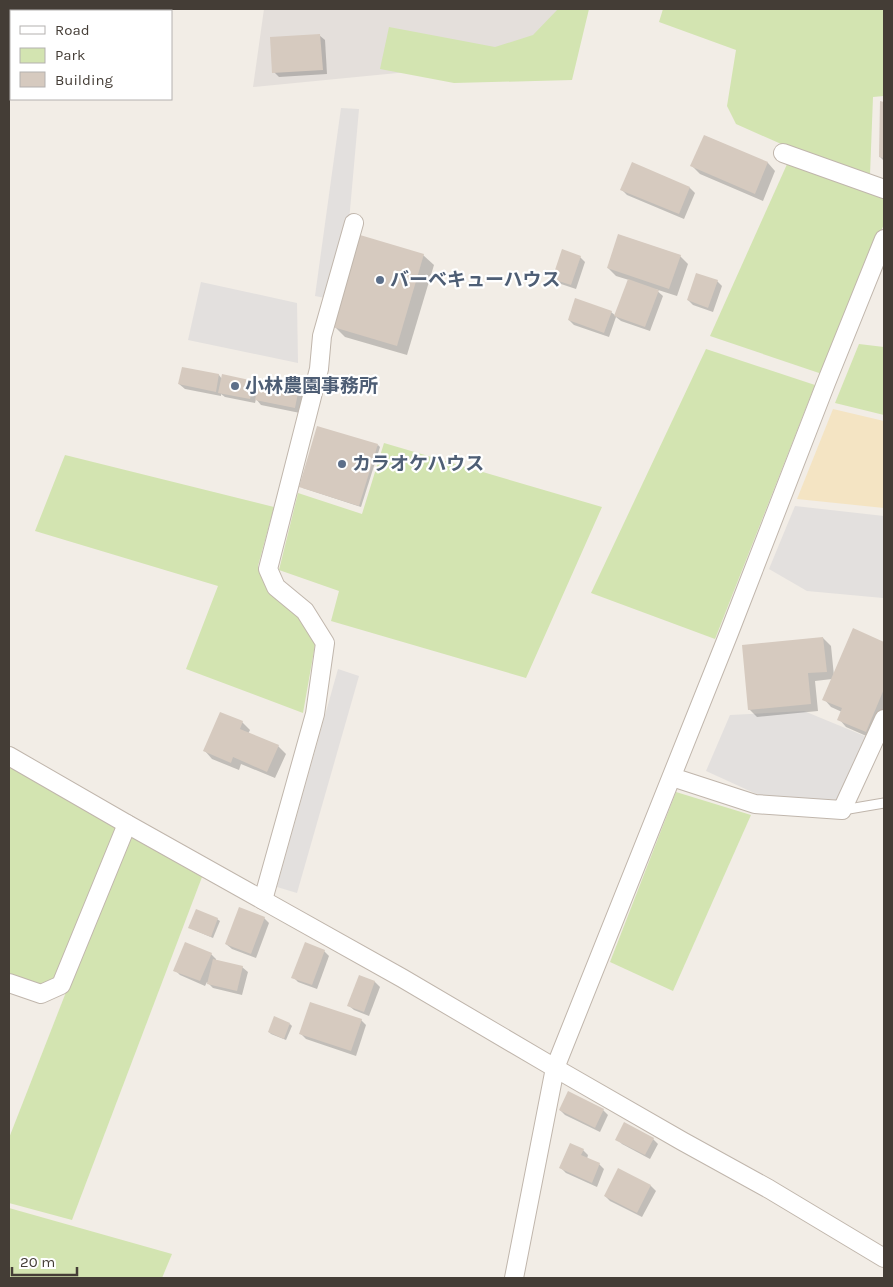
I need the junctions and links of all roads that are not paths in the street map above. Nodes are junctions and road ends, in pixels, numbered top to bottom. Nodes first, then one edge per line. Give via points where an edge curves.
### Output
1 (783, 153) dead end
2 (884, 188) edge
3 (354, 223) dead end
4 (884, 239) edge
5 (884, 719) edge
6 (9, 756) edge
7 (672, 776) junction
8 (884, 803) edge
9 (842, 810) junction
10 (127, 824) junction
11 (263, 900) junction
12 (9, 982) edge
13 (555, 1068) junction
14 (884, 1258) edge
15 (514, 1278) edge

1 - 2 street
3 - 11 street via 322,336 319,369 268,569 276,587 305,611 325,643 315,714
4 - 7 street
5 - 9 street
6 - 10 street
7 - 9 street via 755,804
7 - 13 street
8 - 9 lane
10 - 11 street
10 - 12 street via 61,985 41,994
11 - 13 street
13 - 14 street
13 - 15 street

